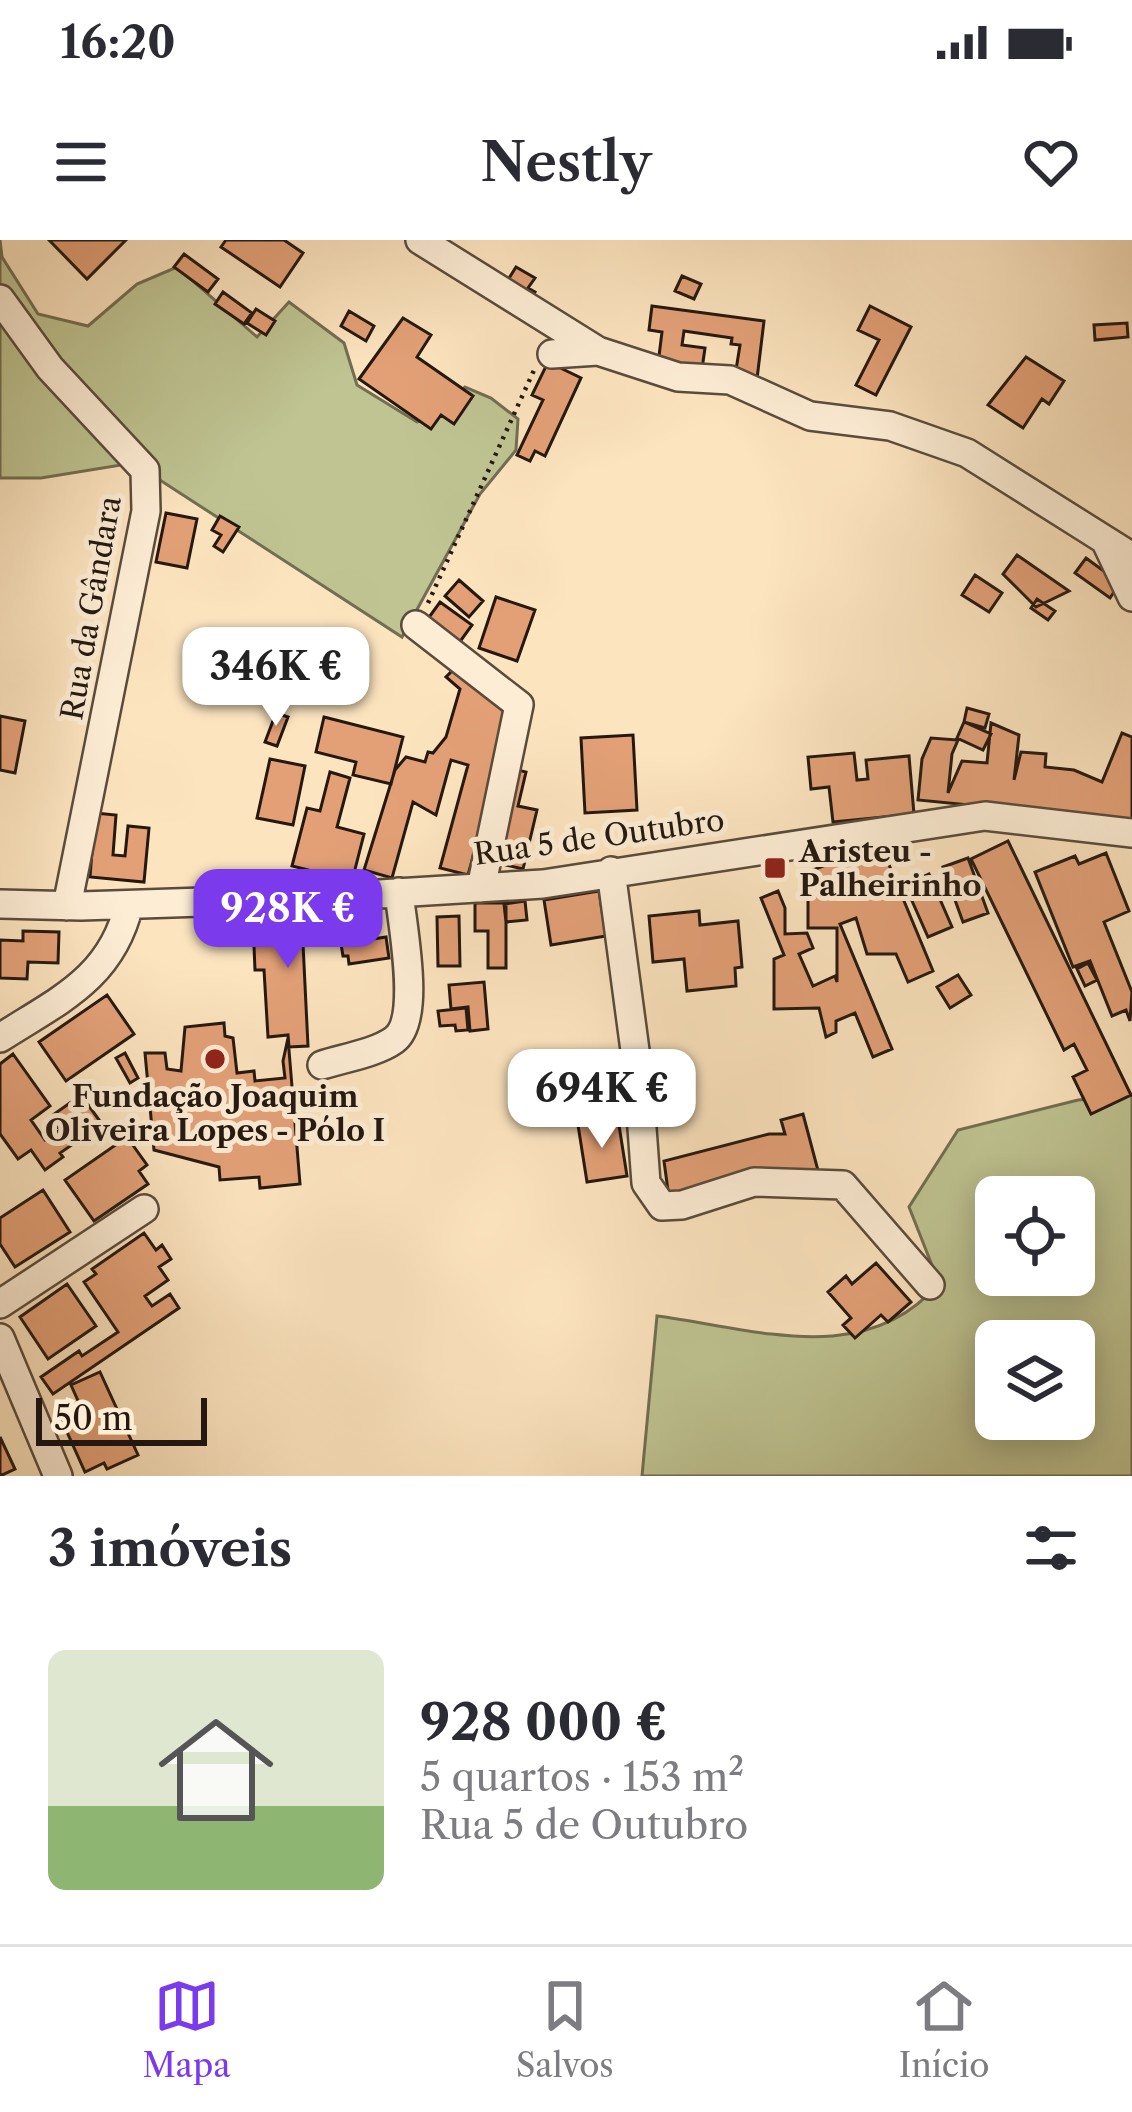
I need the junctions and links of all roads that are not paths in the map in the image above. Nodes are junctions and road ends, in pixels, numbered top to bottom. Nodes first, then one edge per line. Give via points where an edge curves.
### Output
1 (420, 240) edge
2 (0, 299) edge
3 (598, 351) junction
4 (552, 354) road end
5 (1105, 540) junction
6 (1132, 557) edge
7 (1132, 597) edge
8 (416, 625) road end
9 (1132, 833) edge
10 (611, 872) junction
11 (481, 888) junction
12 (400, 892) junction
13 (0, 904) edge
14 (129, 905) junction
15 (67, 906) junction
16 (0, 1038) edge
17 (322, 1065) dead end
18 (144, 1209) dead end
19 (930, 1285) dead end
20 (0, 1304) edge
21 (0, 1338) edge
22 (58, 1476) edge

1 - 3 street
2 - 15 street, Rua da Gândara via 50,368 146,470 146,511
3 - 4 street
3 - 5 street via 678,376 730,380 809,416 890,425 967,453
5 - 6 street
5 - 7 street
8 - 11 street via 519,705
9 - 10 street, Rua 5 de Outubro via 985,816
10 - 11 street, Rua 5 de Outubro
10 - 19 street via 646,1183 662,1206 754,1182 842,1184
11 - 12 street, Rua 5 de Outubro
12 - 14 street, Rua 5 de Outubro
12 - 17 street via 410,1012 402,1033
13 - 15 street, Rua 5 de Outubro
14 - 15 street, Rua 5 de Outubro
14 - 16 street via 112,953 78,988
18 - 20 street
21 - 22 street

